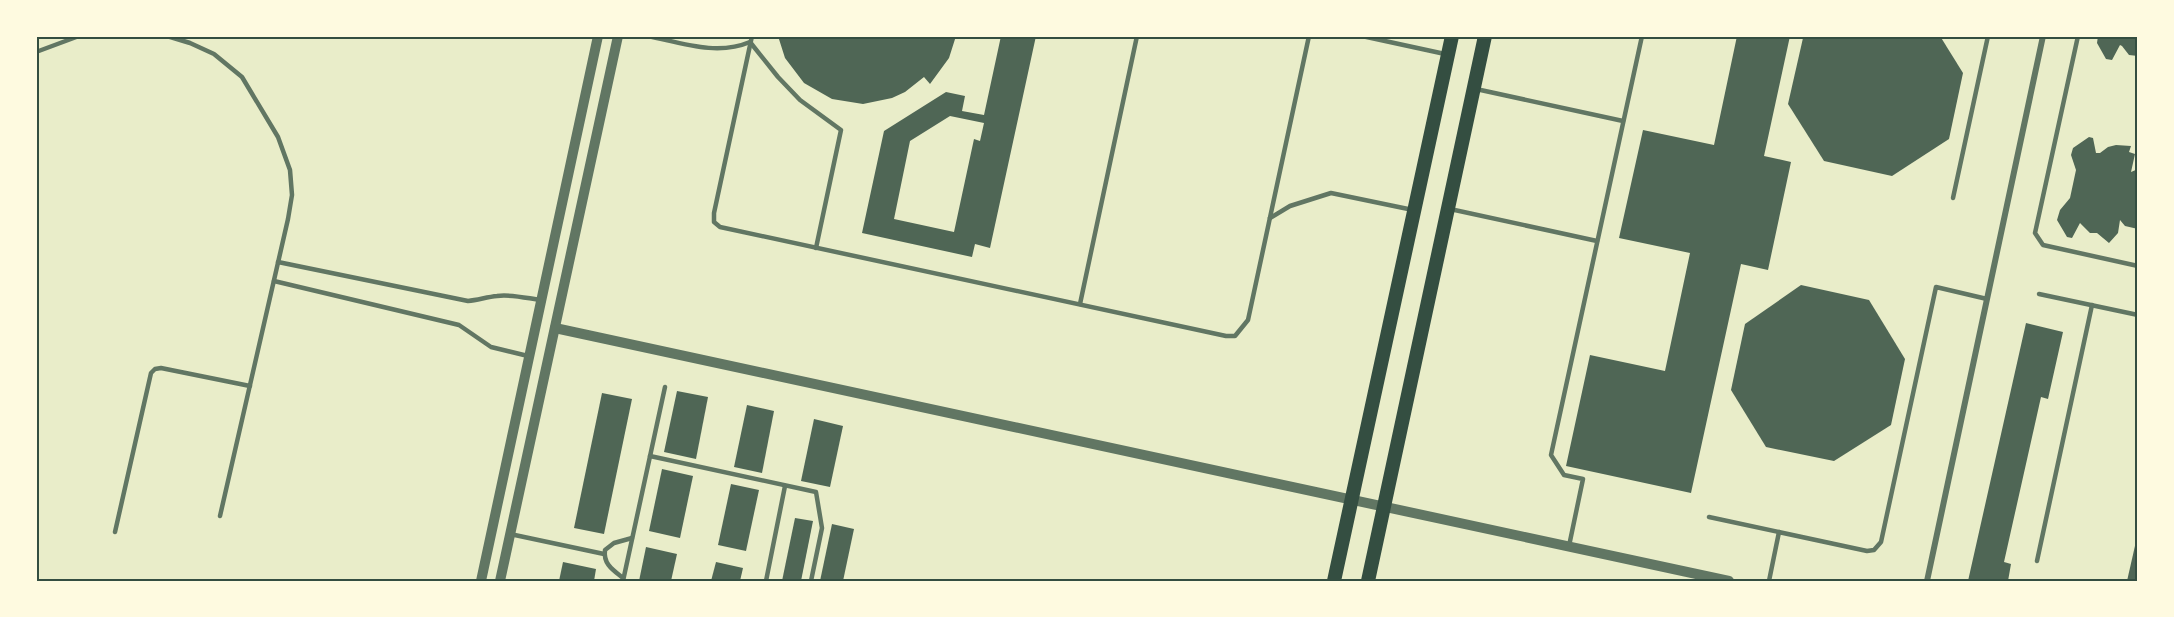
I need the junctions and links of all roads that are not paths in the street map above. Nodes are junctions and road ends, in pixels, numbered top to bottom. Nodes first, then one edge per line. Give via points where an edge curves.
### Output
1 (79, 36) edge
2 (167, 36) edge
3 (598, 36) edge
4 (618, 36) edge
5 (648, 36) edge
6 (752, 36) edge
7 (1137, 36) edge
8 (1309, 36) edge
9 (1362, 36) edge
10 (1452, 36) edge
11 (1485, 36) edge
12 (1642, 36) edge
13 (1988, 36) edge
14 (2043, 36) edge
15 (2078, 36) edge
16 (750, 42) junction
17 (36, 52) edge
18 (1448, 55) junction
19 (1474, 89) junction
20 (1623, 121) junction
21 (1953, 198) dead end
22 (1448, 208) junction
23 (1414, 210) junction
24 (1270, 218) junction
25 (1597, 241) junction
26 (816, 248) junction
27 (278, 262) junction
28 (2138, 266) edge
29 (274, 281) junction
30 (2039, 294) dead end
31 (1987, 298) junction
32 (541, 300) junction
33 (1080, 304) junction
34 (2092, 305) junction
35 (2138, 315) edge
36 (555, 328) junction
37 (529, 356) junction
38 (250, 386) junction
39 (665, 387) dead end
40 (650, 456) junction
41 (786, 486) junction
42 (1351, 499) junction
43 (1384, 507) junction
44 (220, 516) dead end
45 (1709, 517) dead end
46 (115, 532) dead end
47 (1779, 532) junction
48 (510, 534) junction
49 (632, 538) junction
50 (1569, 546) junction
51 (604, 554) junction
52 (2037, 561) dead end
53 (623, 579) edge
54 (481, 581) edge
55 (500, 581) edge
56 (766, 581) edge
57 (811, 581) edge
58 (1334, 581) edge
59 (1368, 581) edge
60 (1729, 581) edge
61 (1769, 581) edge
62 (1927, 581) edge

1 - 17 lane
2 - 27 lane via 214,54 242,77 278,137 290,170 292,195
3 - 32 street
4 - 36 street
5 - 16 lane via 709,49
6 - 16 lane
7 - 33 lane
8 - 24 lane
9 - 18 lane
10 - 18 main road
11 - 19 main road
12 - 20 lane
13 - 21 lane
14 - 31 street
15 - 28 lane via 2035,233 2043,245
16 - 26 lane via 800,100 842,130
16 - 26 lane via 714,222 720,227
18 - 23 main road
19 - 20 lane
19 - 22 main road
20 - 25 lane
22 - 25 lane
22 - 43 main road
23 - 24 lane via 1331,193 1297,203
23 - 42 main road
24 - 33 lane via 1248,320 1235,336
25 - 50 lane via 1551,455 1564,475 1583,479
26 - 33 lane
27 - 29 lane
27 - 32 lane via 468,301 496,296
29 - 37 lane via 459,325 491,347
29 - 38 lane
30 - 34 lane
31 - 47 lane via 1936,287 1881,542 1874,550
31 - 62 street
32 - 37 street
34 - 35 lane
34 - 52 lane
36 - 42 street
36 - 48 street
37 - 54 street
38 - 44 lane
38 - 46 lane via 161,368 151,373
39 - 40 lane
40 - 41 lane
40 - 49 lane
41 - 56 lane
41 - 57 lane via 816,492 822,528
42 - 43 street
42 - 58 main road
43 - 50 street
43 - 59 main road
45 - 47 lane
47 - 61 lane
48 - 51 lane
48 - 55 street
49 - 51 lane via 608,546
49 - 53 lane
50 - 60 street
51 - 53 lane via 610,568

